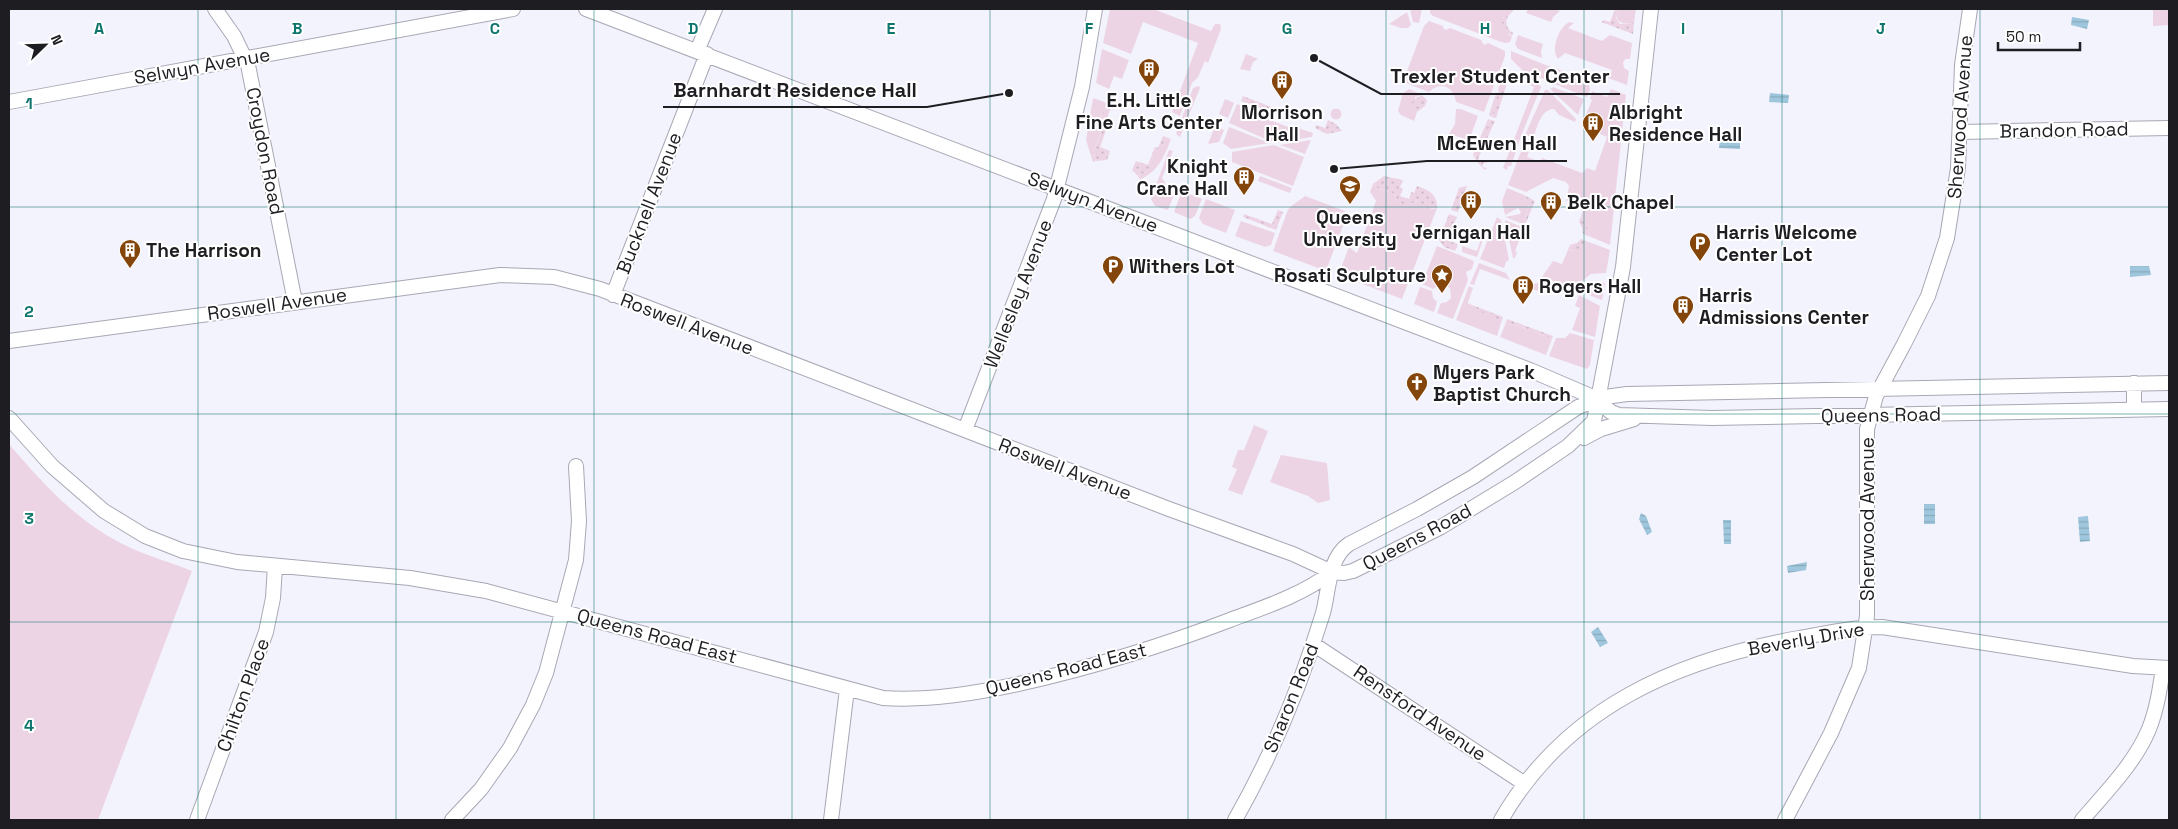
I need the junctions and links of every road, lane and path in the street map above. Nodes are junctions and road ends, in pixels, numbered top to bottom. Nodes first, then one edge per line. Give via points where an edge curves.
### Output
1 (215, 9) edge
2 (513, 9) edge
3 (586, 9) edge
4 (715, 9) edge
5 (1094, 9) edge
6 (1651, 9) edge
7 (1970, 9) edge
8 (702, 52) junction
9 (246, 58) junction
10 (9, 102) edge
11 (2169, 128) edge
12 (1960, 132) junction
13 (1057, 188) junction
14 (613, 295) junction
15 (295, 302) junction
16 (9, 341) edge
17 (2134, 383) junction
18 (2169, 383) edge
19 (1880, 388) junction
20 (1598, 400) junction
21 (2169, 409) edge
22 (2134, 410) junction
23 (1870, 415) junction
24 (1647, 417) junction
25 (9, 418) edge
26 (965, 430) junction
27 (1568, 446) junction
28 (576, 466) dead end
29 (275, 566) junction
30 (1332, 572) junction
31 (564, 611) junction
32 (1867, 627) junction
33 (1313, 644) junction
34 (2166, 668) edge
35 (847, 689) junction
36 (1525, 784) junction
37 (198, 820) edge
38 (452, 820) edge
39 (830, 820) edge
40 (1236, 820) edge
41 (1501, 820) edge
42 (1784, 820) edge
43 (2082, 820) edge

1 - 9 street, Croydon Road
2 - 9 street, Selwyn Avenue
3 - 8 street, Selwyn Avenue
4 - 8 street, Bucknell Avenue
5 - 13 street, Wellesley Avenue via 1082,87
6 - 20 street via 1626,244
7 - 12 street, Sherwood Avenue via 1962,65
8 - 13 street, Selwyn Avenue
8 - 14 street, Bucknell Avenue
9 - 10 street, Selwyn Avenue
9 - 15 street, Croydon Road
11 - 12 street, Brandon Road
12 - 19 street, Sherwood Avenue via 1954,201 1940,262 1917,319
13 - 20 street, Selwyn Avenue via 1530,370
13 - 26 street, Wellesley Avenue
14 - 15 street, Roswell Avenue via 568,280 510,274
14 - 26 street, Roswell Avenue
15 - 16 street, Roswell Avenue
17 - 18 street, Queens Road
17 - 19 street, Queens Road
17 - 22 street
19 - 20 street, Queens Road via 1627,394
19 - 23 street, Sherwood Avenue
20 - 24 street, Queens Road via 1615,414
20 - 27 street, Queens Road via 1594,421
20 - 30 street, Queens Road via 1578,407 1449,491 1349,544 1339,553
21 - 22 street, Queens Road
22 - 23 street, Queens Road
23 - 24 street, Queens Road
23 - 32 street, Sherwood Avenue via 1866,448
24 - 27 street via 1601,429
25 - 29 street, Queens Road East via 64,478 133,530 196,555
26 - 30 street, Roswell Avenue
27 - 30 street, Queens Road via 1501,491 1399,549 1353,571
28 - 31 street via 578,540
29 - 31 street, Queens Road East via 417,579
29 - 37 street, Chilton Place via 266,632
30 - 33 street, Sharon Road
30 - 35 street, Queens Road East via 1304,591 1258,610 1145,650 1059,675 972,693 929,698 883,698
31 - 35 street, Queens Road East
31 - 38 street via 544,679 517,737 486,782
32 - 34 street, Beverly Drive via 1889,627 2133,666
32 - 36 street, Beverly Drive via 1734,652 1652,682 1614,703 1586,724
32 - 42 street, Sherwood Avenue via 1850,693 1818,760
33 - 36 street, Rensford Avenue
33 - 40 street, Sharon Road via 1281,728
34 - 43 street via 2148,731 2131,759
35 - 39 street
36 - 41 street, Beverly Drive

